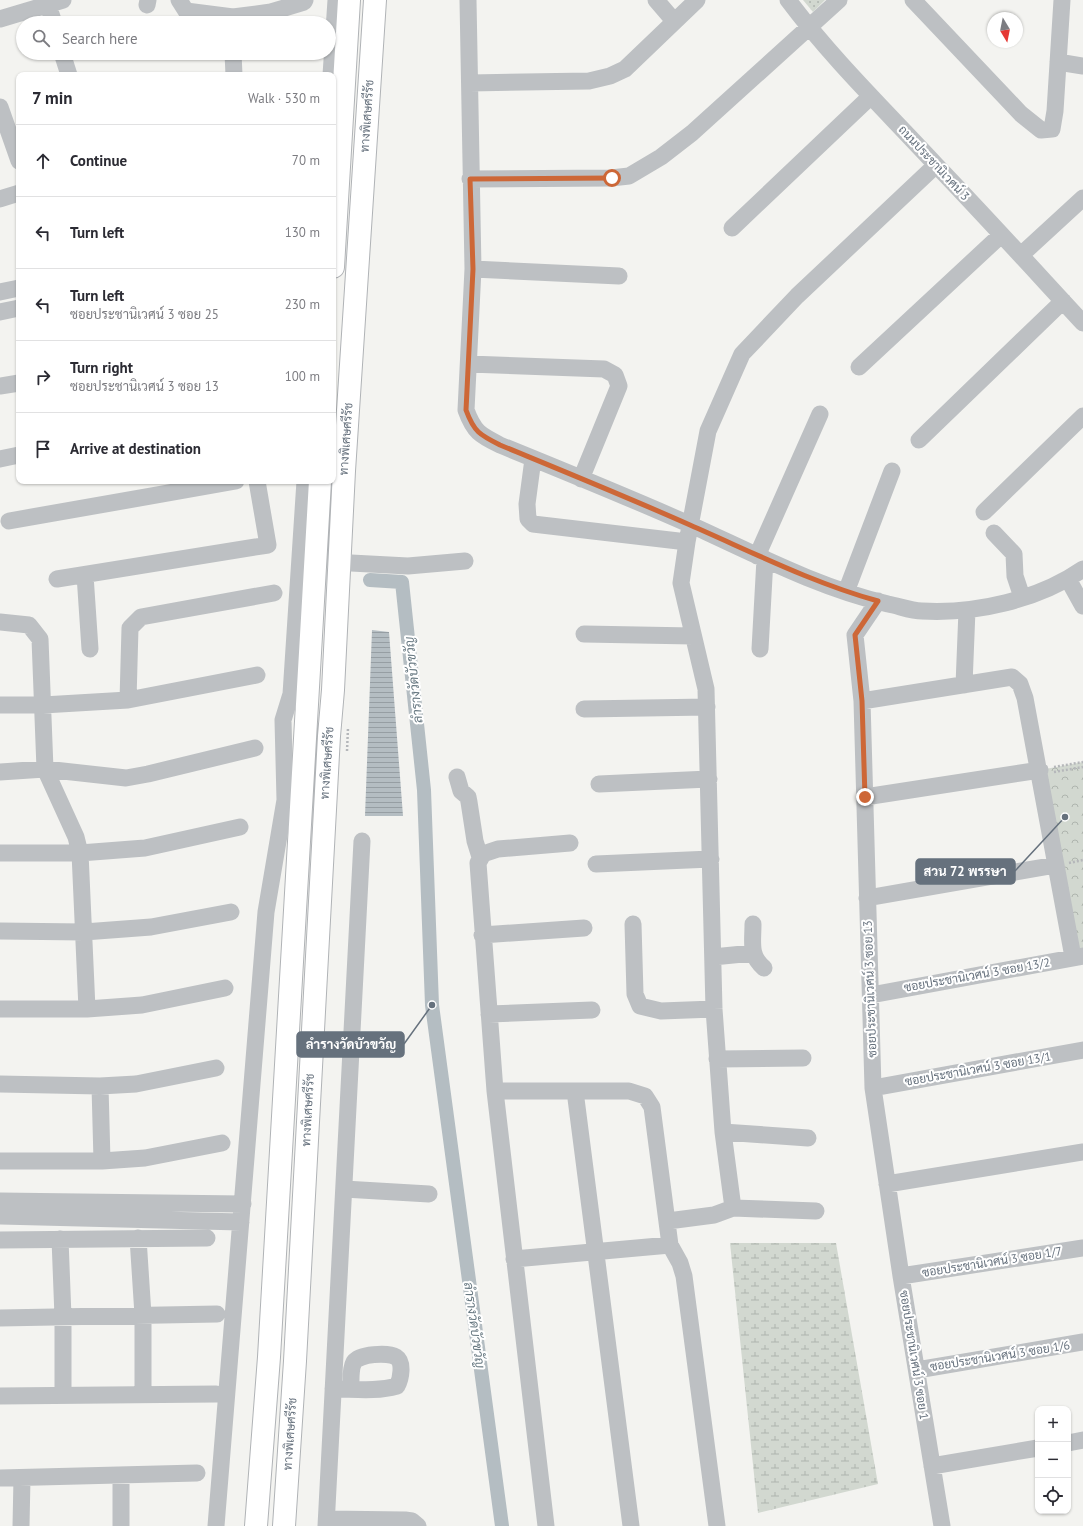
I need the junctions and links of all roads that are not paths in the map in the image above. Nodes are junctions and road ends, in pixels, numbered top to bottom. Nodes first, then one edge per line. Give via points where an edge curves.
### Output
1 (179, 0) edge
2 (304, 0) edge
3 (336, 0) edge
4 (349, 0) edge
5 (375, 0) edge
6 (468, 0) edge
7 (656, 0) edge
8 (697, 0) edge
9 (788, 0) edge
10 (840, 0) edge
11 (914, 0) edge
12 (1062, 0) edge
13 (56, 2) edge
14 (55, 16) edge
15 (212, 16) edge
16 (252, 16) edge
17 (335, 16) edge
18 (0, 19) edge
19 (674, 21) junction
20 (808, 27) junction
21 (64, 60) edge
22 (233, 60) edge
23 (332, 60) edge
24 (1058, 62) junction
25 (1083, 66) edge
26 (67, 72) edge
27 (234, 72) edge
28 (331, 72) edge
29 (470, 83) junction
30 (870, 97) junction
31 (0, 107) edge
32 (16, 152) edge
33 (936, 165) junction
34 (470, 179) junction
35 (16, 194) edge
36 (1083, 198) edge
37 (0, 199) edge
38 (336, 217) edge
39 (732, 228) dead end
40 (1001, 235) junction
41 (1021, 255) junction
42 (473, 269) junction
43 (619, 276) dead end
44 (16, 289) edge
45 (0, 292) edge
46 (1063, 301) junction
47 (16, 309) edge
48 (0, 312) edge
49 (1083, 323) edge
50 (469, 364) junction
51 (859, 367) dead end
52 (16, 383) edge
53 (0, 386) edge
54 (820, 414) dead end
55 (1083, 416) edge
56 (919, 440) dead end
57 (16, 455) edge
58 (0, 458) edge
59 (533, 459) junction
60 (892, 472) dead end
61 (581, 479) junction
62 (219, 484) edge
63 (258, 484) edge
64 (305, 484) edge
65 (320, 484) edge
66 (984, 512) dead end
67 (8, 521) dead end
68 (690, 525) junction
69 (994, 533) dead end
70 (687, 542) junction
71 (761, 558) junction
72 (465, 561) dead end
73 (351, 563) dead end
74 (1083, 569) edge
75 (85, 575) junction
76 (57, 579) dead end
77 (1068, 579) junction
78 (846, 592) junction
79 (274, 593) dead end
80 (1022, 597) junction
81 (878, 601) junction
82 (1083, 606) edge
83 (967, 610) junction
84 (0, 622) edge
85 (584, 634) dead end
86 (693, 636) junction
87 (760, 649) dead end
88 (90, 650) dead end
89 (257, 675) dead end
90 (964, 686) junction
91 (128, 700) junction
92 (862, 701) junction
93 (0, 705) edge
94 (43, 705) junction
95 (707, 707) junction
96 (584, 709) dead end
97 (254, 748) dead end
98 (46, 768) junction
99 (1040, 770) junction
100 (0, 772) edge
101 (457, 777) dead end
102 (709, 779) junction
103 (599, 784) dead end
104 (865, 797) junction
105 (240, 827) dead end
106 (362, 841) dead end
107 (570, 844) dead end
108 (0, 853) edge
109 (80, 853) junction
110 (480, 857) junction
111 (711, 859) junction
112 (596, 864) dead end
113 (1056, 865) junction
114 (867, 898) junction
115 (231, 912) dead end
116 (633, 924) dead end
117 (753, 924) dead end
118 (584, 928) dead end
119 (0, 931) edge
120 (84, 932) junction
121 (482, 935) junction
122 (753, 953) junction
123 (1078, 956) edge
124 (713, 957) junction
125 (764, 968) dead end
126 (225, 988) dead end
127 (870, 995) junction
128 (0, 1009) edge
129 (87, 1009) junction
130 (714, 1009) junction
131 (592, 1010) dead end
132 (489, 1014) junction
133 (1083, 1050) edge
134 (803, 1058) dead end
135 (717, 1059) junction
136 (216, 1068) dead end
137 (0, 1084) edge
138 (100, 1086) junction
139 (873, 1088) junction
140 (494, 1091) junction
141 (575, 1091) junction
142 (723, 1132) junction
143 (808, 1138) dead end
144 (222, 1143) dead end
145 (1083, 1152) edge
146 (0, 1161) edge
147 (102, 1161) junction
148 (887, 1184) junction
149 (344, 1189) junction
150 (429, 1194) dead end
151 (0, 1201) edge
152 (243, 1204) junction
153 (733, 1208) junction
154 (816, 1211) dead end
155 (0, 1216) edge
156 (668, 1221) junction
157 (241, 1222) junction
158 (138, 1238) junction
159 (207, 1238) dead end
160 (60, 1239) junction
161 (0, 1240) edge
162 (670, 1245) junction
163 (1083, 1248) edge
164 (596, 1252) junction
165 (514, 1259) junction
166 (901, 1276) junction
167 (217, 1314) dead end
168 (143, 1316) junction
169 (63, 1317) junction
170 (0, 1318) edge
171 (1083, 1342) edge
172 (917, 1370) junction
173 (333, 1389) junction
174 (351, 1389) dead end
175 (143, 1394) junction
176 (216, 1394) dead end
177 (63, 1395) junction
178 (0, 1396) edge
179 (1083, 1440) edge
180 (1071, 1442) edge
181 (1035, 1449) edge
182 (932, 1466) junction
183 (197, 1473) dead end
184 (121, 1475) junction
185 (0, 1478) edge
186 (22, 1478) junction
187 (327, 1523) edge
188 (21, 1526) edge
189 (121, 1526) edge
190 (216, 1526) edge
191 (256, 1526) edge
192 (284, 1526) edge
193 (418, 1526) edge
194 (546, 1526) edge
195 (631, 1526) edge
196 (717, 1526) edge
197 (942, 1526) edge

1 - 15 street via 186,11
2 - 16 street
3 - 17 street
4 - 38 highway, ทางพิเศษศรีรัช
5 - 192 highway, ทางพิเศษศรีรัช via 344,471
6 - 29 street
7 - 19 street
8 - 19 street
9 - 20 street, ถนนประชานิเวศน์ 3
10 - 20 street
11 - 24 street via 1021,114 1041,130 1052,129
12 - 24 street
13 - 14 street
13 - 18 street
19 - 29 street via 625,69 610,76 589,81
20 - 30 street, ถนนประชานิเวศน์ 3
20 - 34 street via 692,133 661,157 629,176
21 - 26 street
22 - 27 street
23 - 28 street
24 - 25 street
29 - 34 street
30 - 33 street, ถนนประชานิเวศน์ 3
30 - 39 street
31 - 32 street
33 - 40 street, ถนนประชานิเวศน์ 3
33 - 68 street via 797,296 742,354 708,431
34 - 42 street
35 - 37 street
36 - 41 street
40 - 41 street, ถนนประชานิเวศน์ 3
40 - 51 street
41 - 46 street, ถนนประชานิเวศน์ 3
42 - 43 street
42 - 50 street
44 - 45 street
46 - 49 street, ถนนประชานิเวศน์ 3
46 - 56 street
47 - 48 street
50 - 59 street via 466,410 472,426 483,436
50 - 61 street via 604,369 615,375 618,386
52 - 53 street
54 - 71 street
55 - 66 street
57 - 58 street
59 - 61 street
59 - 70 street via 527,510 528,519 533,524
60 - 78 street
61 - 68 street
62 - 67 street
63 - 75 street via 268,545
64 - 152 street via 291,694 283,720 285,800 266,912
65 - 191 highway, ทางพิเศษศรีรัช via 269,1357
68 - 70 street
68 - 71 street
69 - 80 street via 1014,554 1015,576
70 - 86 street via 681,583
71 - 78 street
71 - 87 street
72 - 73 street via 408,566
74 - 77 street
75 - 76 street
75 - 88 street
77 - 80 street
77 - 82 street
78 - 81 street
79 - 91 street via 141,617 130,628
80 - 83 street
81 - 83 street via 921,611
81 - 92 street, ซอยประชานิเวศน์ 3 ซอย 13 via 855,635
83 - 90 street
84 - 94 street via 29,625 40,639
85 - 86 street
86 - 95 street via 704,677
89 - 91 street
90 - 92 street
90 - 99 street via 1012,678 1020,684
91 - 94 street
92 - 104 street, ซอยประชานิเวศน์ 3 ซอย 13
93 - 94 street
94 - 98 street
95 - 96 street
95 - 102 street
97 - 98 street via 126,778
98 - 100 street
98 - 109 street via 76,837
99 - 104 street
99 - 113 street
101 - 110 street via 461,790 469,802
102 - 103 street
102 - 111 street
104 - 114 street, ซอยประชานิเวศน์ 3 ซอย 13
105 - 109 street via 152,847
106 - 149 street
107 - 110 street via 498,849
108 - 109 street
109 - 120 street
110 - 121 street via 478,863
111 - 112 street
111 - 124 street
113 - 114 street
113 - 123 street
114 - 127 street, ซอยประชานิเวศน์ 3 ซอย 13
115 - 120 street via 150,927
116 - 130 street via 635,994 640,1006 648,1010 661,1011
117 - 122 street
118 - 121 street
119 - 120 street
120 - 129 street
121 - 132 street
122 - 124 street
122 - 125 street via 755,960
123 - 127 street, ซอยประชานิเวศน์ 3 ซอย 13/2
124 - 130 street
126 - 129 street via 142,1005
127 - 139 street, ซอยประชานิเวศน์ 3 ซอย 13
128 - 129 street
130 - 135 street
131 - 132 street
132 - 140 street
133 - 139 street, ซอยประชานิเวศน์ 3 ซอย 13/1
134 - 135 street
135 - 142 street
136 - 138 street via 136,1084
137 - 138 street
138 - 147 street
139 - 148 street, ซอยประชานิเวศน์ 3 ซอย 13
140 - 141 street
140 - 165 street
141 - 156 street via 629,1091 645,1096 652,1107
141 - 164 street
142 - 143 street
142 - 153 street
144 - 147 street via 145,1158
145 - 148 street
146 - 147 street
148 - 166 street, ซอยประชานิเวศน์ 3 ซอย 1
149 - 150 street
149 - 173 street
151 - 152 street
152 - 157 street
153 - 154 street
153 - 156 street via 714,1215
155 - 157 street
156 - 162 street
157 - 190 street
158 - 159 street
158 - 160 street
158 - 168 street
160 - 161 street
160 - 169 street
162 - 164 street
162 - 196 street via 684,1276
163 - 166 street, ซอยประชานิเวศน์ 3 ซอย 1/7
164 - 165 street
164 - 195 street
165 - 194 street
166 - 172 street, ซอยประชานิเวศน์ 3 ซอย 1
167 - 168 street
168 - 169 street
168 - 175 street
169 - 170 street
169 - 177 street
171 - 172 street, ซอยประชานิเวศน์ 3 ซอย 1/6
172 - 182 street, ซอยประชานิเวศน์ 3 ซอย 1
173 - 174 street
173 - 187 street
175 - 176 street
175 - 177 street
177 - 178 street
179 - 180 street
181 - 182 street
182 - 197 street, ซอยประชานิเวศน์ 3 ซอย 1
183 - 184 street
184 - 186 street
184 - 189 street
185 - 186 street
186 - 188 street
187 - 193 street via 405,1520 412,1521

